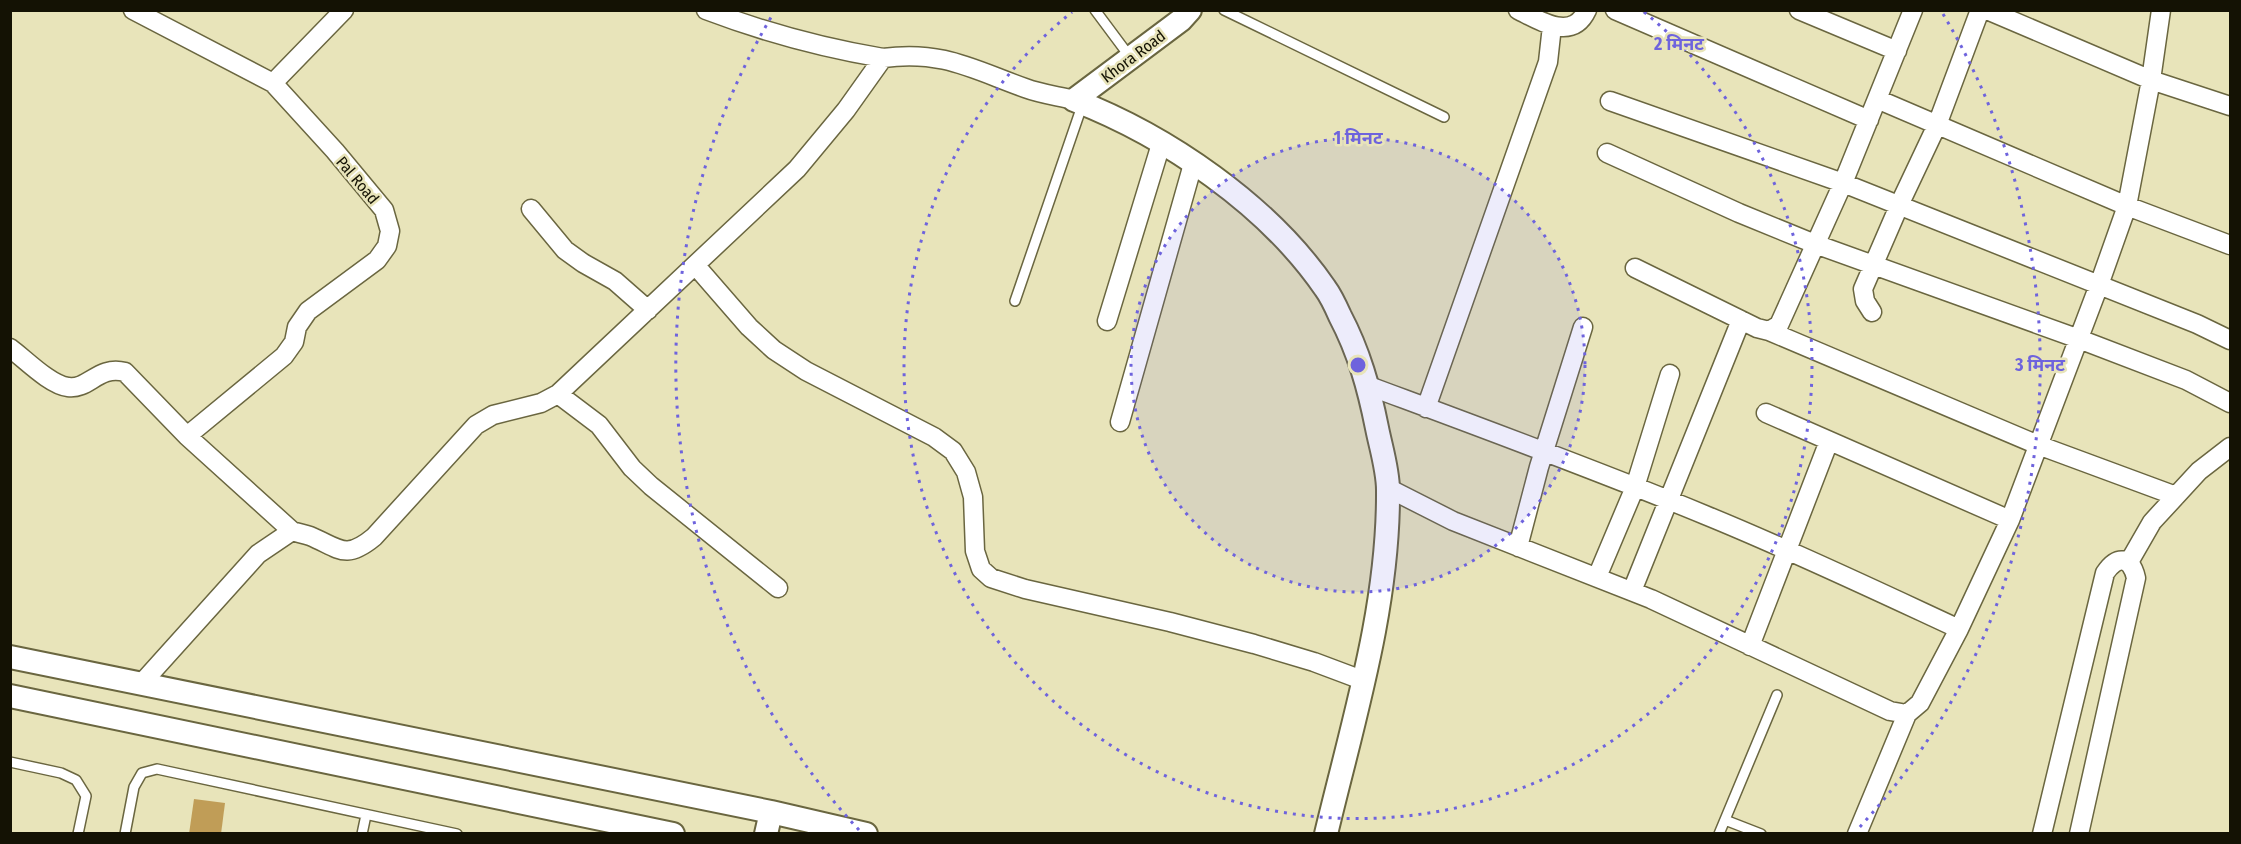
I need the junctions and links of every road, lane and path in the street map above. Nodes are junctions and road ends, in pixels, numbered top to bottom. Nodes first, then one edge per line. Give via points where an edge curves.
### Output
1 (133, 10) edge
2 (344, 10) edge
3 (706, 10) edge
4 (1095, 10) edge
5 (1190, 10) edge
6 (1224, 10) edge
7 (1518, 10) edge
8 (1587, 10) edge
9 (1615, 10) edge
10 (1799, 10) edge
11 (1913, 10) edge
12 (1980, 10) edge
13 (1987, 10) edge
14 (2161, 10) edge
15 (1552, 26) junction
16 (1897, 51) junction
17 (1130, 57) junction
18 (883, 58) junction
19 (2151, 80) junction
20 (273, 83) junction
21 (1877, 99) junction
22 (1610, 100) dead end
23 (1078, 102) junction
24 (2230, 106) edge
25 (1444, 117) dead end
26 (1869, 120) junction
27 (1937, 125) junction
28 (1161, 144) junction
29 (1607, 153) dead end
30 (1193, 164) junction
31 (1843, 183) junction
32 (1899, 205) junction
33 (2127, 206) junction
34 (531, 209) dead end
35 (1815, 244) junction
36 (2230, 245) edge
37 (1874, 265) junction
38 (696, 266) junction
39 (1635, 268) dead end
40 (2099, 285) junction
41 (1015, 301) dead end
42 (648, 310) junction
43 (1872, 312) dead end
44 (1741, 320) junction
45 (1107, 321) dead end
46 (1582, 327) dead end
47 (1769, 331) junction
48 (2079, 339) junction
49 (2230, 340) edge
50 (10, 348) edge
51 (1670, 374) dead end
52 (1369, 386) junction
53 (558, 394) junction
54 (2230, 403) edge
55 (1426, 408) junction
56 (1766, 413) dead end
57 (1120, 422) dead end
58 (187, 436) junction
59 (1829, 441) junction
60 (2038, 445) junction
61 (2230, 447) edge
62 (1543, 451) junction
63 (1635, 487) junction
64 (1388, 488) junction
65 (2176, 496) junction
66 (1669, 501) junction
67 (2010, 520) junction
68 (292, 531) junction
69 (1518, 546) junction
70 (1787, 550) junction
71 (2129, 562) junction
72 (1597, 577) junction
73 (778, 588) dead end
74 (1632, 591) junction
75 (1959, 629) junction
76 (1750, 646) junction
77 (10, 657) edge
78 (1362, 680) junction
79 (141, 684) junction
80 (1778, 695) dead end
81 (10, 696) edge
82 (1907, 714) junction
83 (133, 722) junction
84 (10, 762) edge
85 (366, 815) junction
86 (1725, 820) junction
87 (768, 823) edge
88 (809, 827) edge
89 (78, 834) edge
90 (125, 834) edge
91 (362, 834) edge
92 (457, 834) edge
93 (673, 834) edge
94 (867, 834) edge
95 (1326, 834) edge
96 (1719, 834) edge
97 (1761, 834) edge
98 (1857, 834) edge
99 (2042, 834) edge
100 (2079, 834) edge

1 - 20 street, Pal Road
2 - 20 street
3 - 18 street via 843,52
4 - 17 lane
5 - 17 street, Khora Road
6 - 25 lane
7 - 15 street
8 - 15 street via 1583,19 1570,27
9 - 26 street
10 - 16 street
11 - 16 street
12 - 27 street
13 - 19 street
14 - 19 street
15 - 55 street via 1548,62
16 - 21 street
17 - 23 street, Khora Road
18 - 23 street via 941,58
18 - 38 street via 797,169
19 - 24 street
19 - 33 street
20 - 58 street, Pal Road via 384,210 390,231 387,246 377,260 308,311 284,356
21 - 26 street
21 - 27 street
22 - 31 street
23 - 28 street via 1109,114
23 - 41 lane
26 - 31 street
27 - 32 street
27 - 33 street
28 - 30 street
28 - 45 street
29 - 35 street
30 - 52 street via 1241,197 1290,243 1327,289 1355,344
30 - 57 street
31 - 32 street
31 - 35 street
32 - 37 street
32 - 40 street
33 - 36 street
33 - 40 street
34 - 42 street via 565,250 615,281
35 - 37 street
35 - 47 street via 1779,325
37 - 43 street via 1863,289
37 - 48 street
38 - 42 street
38 - 78 street via 774,350 806,371 934,436 953,451 966,472 973,497 975,551 981,569 991,578 1025,590 1254,644
39 - 44 street
40 - 48 street
40 - 49 street
42 - 53 street
44 - 47 street
44 - 66 street
46 - 62 street
47 - 60 street
48 - 54 street via 2186,380
48 - 60 street
50 - 58 street via 55,383 69,388 105,371 125,372
51 - 63 street
52 - 55 street
52 - 64 street
53 - 68 street via 541,403 493,415 476,425 362,547 346,551
53 - 73 street via 599,426 651,486
55 - 62 street
56 - 59 street
58 - 68 street
59 - 67 street
59 - 70 street
60 - 65 street
60 - 67 street
61 - 65 street via 2199,471
62 - 63 street
62 - 69 street
63 - 66 street
63 - 72 street
64 - 69 street via 1453,521
64 - 78 street via 1386,547 1376,622
65 - 71 street via 2152,522
66 - 70 street
66 - 74 street
67 - 75 street
68 - 79 street via 258,554
69 - 72 street
70 - 75 street
70 - 76 street
71 - 99 street via 2112,563 2105,573
71 - 100 street via 2136,578
72 - 74 street
74 - 76 street
75 - 82 street via 1920,704
76 - 82 street via 1890,711
77 - 79 street
78 - 95 street
79 - 83 street
79 - 87 street
80 - 86 lane
81 - 83 street
82 - 98 street
83 - 93 street
84 - 89 lane via 76,780 86,796
85 - 90 lane via 157,769 142,773 134,787
85 - 91 lane
85 - 92 lane
86 - 96 lane
86 - 97 lane
87 - 88 street
88 - 94 street

